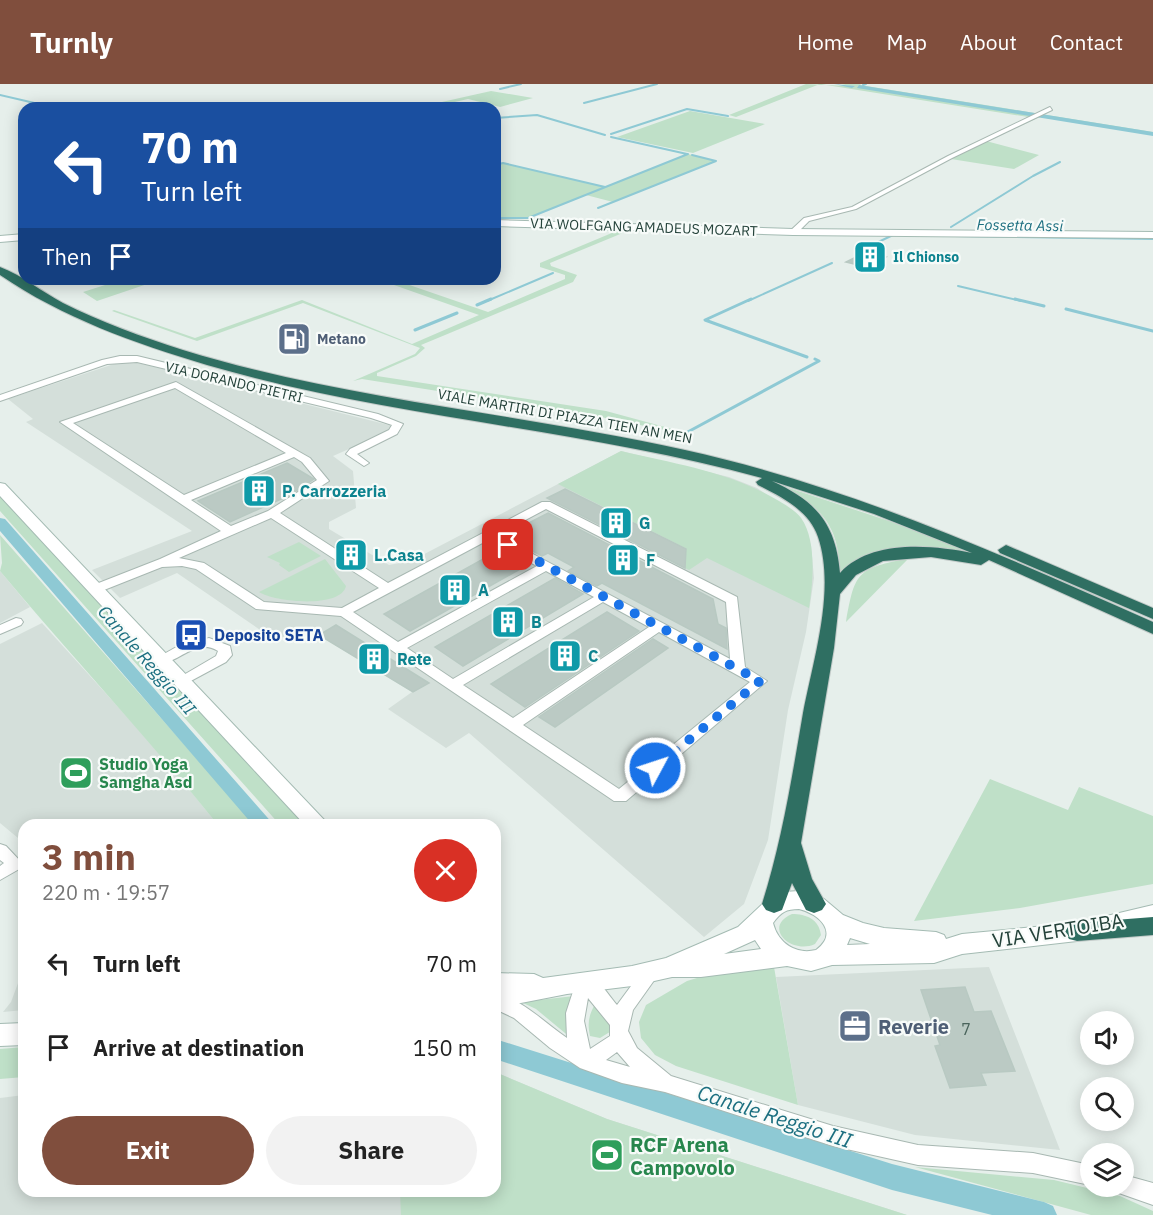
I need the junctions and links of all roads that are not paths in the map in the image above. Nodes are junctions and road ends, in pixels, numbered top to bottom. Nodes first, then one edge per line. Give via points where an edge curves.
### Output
1 (1050, 109) dead end
2 (501, 223) edge
3 (793, 232) junction
4 (1153, 235) edge
5 (18, 238) edge
6 (0, 239) edge
7 (2, 265) edge
8 (18, 272) edge
9 (18, 278) edge
10 (26, 285) edge
11 (43, 285) edge
12 (0, 398) edge
13 (640, 445) junction
14 (295, 453) junction
15 (364, 463) dead end
16 (0, 486) edge
17 (182, 500) junction
18 (272, 513) junction
19 (230, 531) junction
20 (488, 535) junction
21 (160, 563) junction
22 (547, 566) junction
23 (1019, 569) junction
24 (95, 589) junction
25 (388, 589) junction
26 (832, 593) junction
27 (604, 596) junction
28 (344, 612) junction
29 (1153, 614) edge
30 (16, 622) dead end
31 (659, 626) junction
32 (1153, 629) edge
33 (0, 630) edge
34 (398, 648) junction
35 (162, 659) junction
36 (738, 668) junction
37 (182, 680) junction
38 (455, 684) junction
39 (514, 724) junction
40 (312, 819) edge
41 (791, 844) junction
42 (0, 850) edge
43 (0, 874) edge
44 (814, 904) junction
45 (768, 913) junction
46 (1153, 914) edge
47 (834, 921) junction
48 (1153, 926) edge
49 (1077, 932) junction
50 (962, 945) junction
51 (827, 955) junction
52 (785, 957) junction
53 (661, 970) junction
54 (585, 981) junction
55 (501, 983) edge
56 (559, 985) junction
57 (501, 998) edge
58 (501, 1002) edge
59 (620, 1030) junction
60 (18, 1034) edge
61 (0, 1035) edge
62 (587, 1062) junction
63 (665, 1083) junction
64 (1080, 1174) edge
65 (1134, 1188) edge
66 (1153, 1194) edge

1 - 3 street via 846,212 821,213
2 - 3 main road, VIA WOLFGANG AMADEUS MOZART
3 - 4 main road, VIA WOLFGANG AMADEUS MOZART
5 - 6 main road
7 - 8 highway, VIALE MARTIRI DI PIAZZA TIEN AN MEN
7 - 9 highway, VIALE MARTIRI DI PIAZZA TIEN AN MEN
10 - 13 highway, VIALE MARTIRI DI PIAZZA TIEN AN MEN via 105,326 228,367 374,399
11 - 29 highway, VIALE MARTIRI DI PIAZZA TIEN AN MEN via 141,331 264,367 388,393 645,436 797,473 928,517
12 - 15 street, VIA DORANDO PIETRI via 105,362 137,359 398,424 393,432 351,454
13 - 23 highway, VIALE MARTIRI DI PIAZZA TIEN AN MEN via 821,491 907,521
13 - 26 highway via 757,480 802,505 821,525 826,537
14 - 17 street
14 - 17 street via 176,385 64,422
14 - 18 street via 323,481
16 - 24 main road
17 - 19 street
18 - 19 street
18 - 25 street
19 - 21 street
20 - 22 street
20 - 25 street
20 - 36 street via 546,504 732,600
21 - 24 street
21 - 28 street via 200,566 268,608
22 - 27 street
22 - 34 street
23 - 26 highway via 933,551 902,553 871,559 851,571
23 - 32 highway, VIALE MARTIRI DI PIAZZA TIEN AN MEN
24 - 35 main road
25 - 28 street
26 - 41 highway
27 - 31 street
27 - 38 street
28 - 34 street
30 - 33 street
31 - 36 street
31 - 39 street
34 - 38 street
35 - 37 main road
35 - 37 street via 199,642 211,642 225,649 221,660
36 - 39 street via 760,681 620,796
37 - 40 main road
38 - 39 street
41 - 44 highway via 801,879
41 - 45 highway
42 - 43 street via 15,864
44 - 45 main road, VIA VERTOIBA via 794,900
44 - 47 main road, VIA VERTOIBA
45 - 52 main road via 761,931 766,941
45 - 53 main road, VIA VERTOIBA via 740,936
46 - 49 main road, VIA VERTOIBA
47 - 50 main road, VIA VERTOIBA via 873,938
47 - 51 main road via 838,940
48 - 49 highway
49 - 50 main road, VIA VERTOIBA
50 - 51 main road, VIA VERTOIBA via 934,954
51 - 52 main road, VIA VERTOIBA via 807,961
52 - 53 main road, VIA VERTOIBA
53 - 54 main road, VIA VERTOIBA
53 - 59 street via 631,995
54 - 56 main road, VIA VERTOIBA
54 - 59 street
54 - 62 street via 573,1018 577,1044
55 - 56 main road, VIA VERTOIBA
56 - 57 main road, VIA VERTOIBA
58 - 62 street via 522,1012
59 - 62 street
59 - 63 street via 635,1062
60 - 61 main road
62 - 63 street via 630,1077
63 - 64 street via 876,1147 918,1155 1033,1163
65 - 66 street

